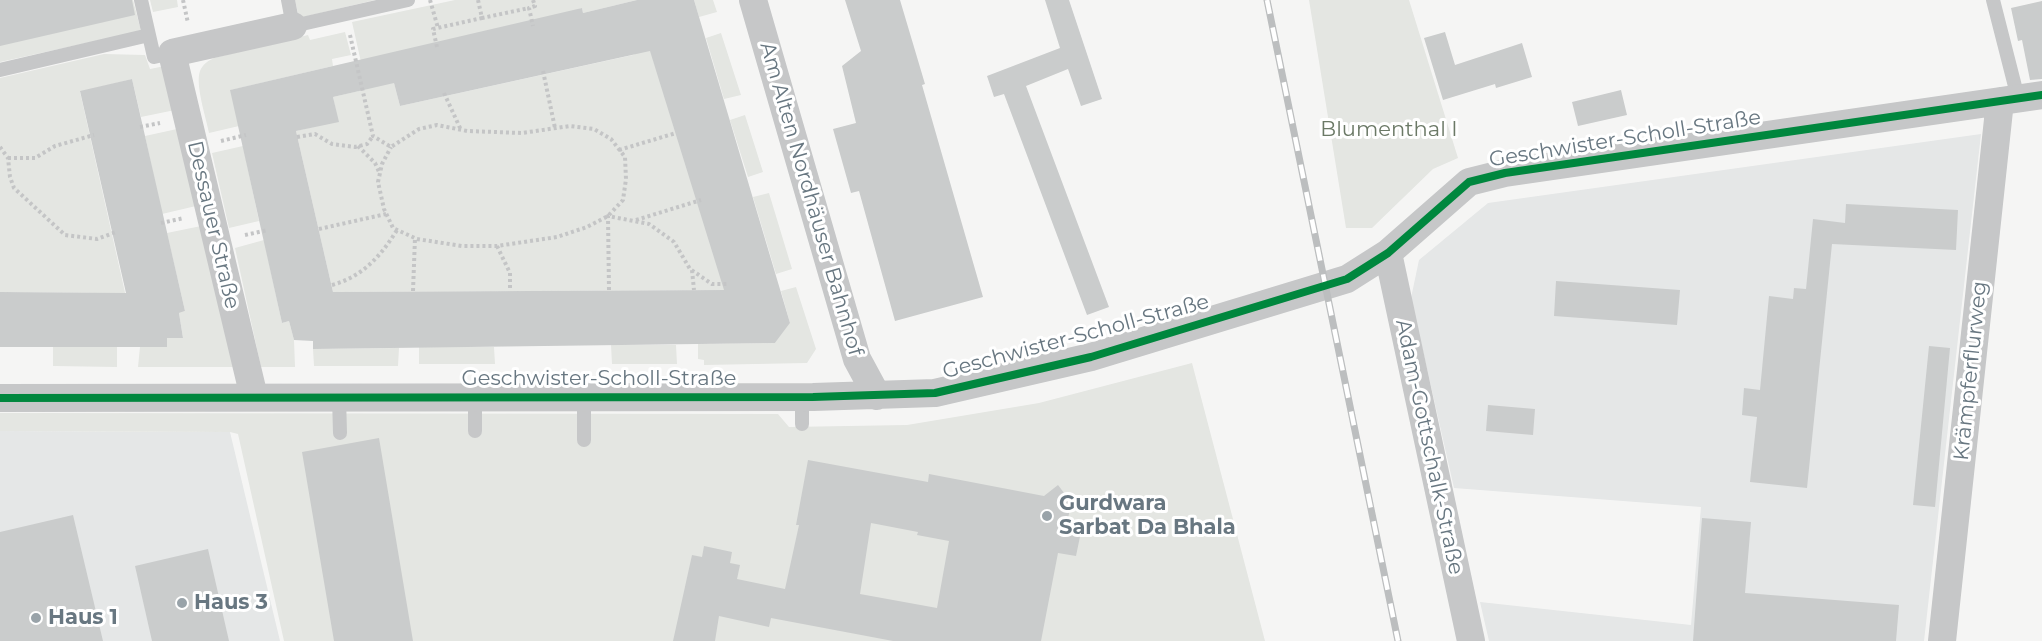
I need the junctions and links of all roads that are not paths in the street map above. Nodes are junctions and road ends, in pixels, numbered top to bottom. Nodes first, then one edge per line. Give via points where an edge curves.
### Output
1 (141, 0) edge
2 (408, 0) edge
3 (753, 0) edge
4 (1993, 0) edge
5 (290, 13) edge
6 (149, 35) junction
7 (172, 53) junction
8 (0, 70) edge
9 (2020, 98) edge
10 (1388, 253) junction
11 (877, 396) junction
12 (254, 397) junction
13 (339, 397) junction
14 (475, 397) junction
15 (584, 397) junction
16 (0, 398) edge
17 (475, 431) dead end
18 (340, 433) dead end
19 (584, 440) dead end
20 (1471, 641) edge
21 (1942, 641) edge

1 - 6 lane
2 - 5 lane via 345,14
3 - 11 street, Am Alten Nordhäuser Bahnhof via 857,359
4 - 9 lane
5 - 7 street
6 - 7 lane via 154,57
6 - 8 lane
7 - 12 street, Dessauer Straße
9 - 10 street, Geschwister-Scholl-Straße via 1505,173 1469,182
9 - 21 street, Krämpferflurweg
10 - 11 street, Geschwister-Scholl-Straße via 1347,279 1091,357 935,393
10 - 20 street, Adam-Gottschalk-Straße
11 - 15 street, Geschwister-Scholl-Straße via 802,411
12 - 13 street, Geschwister-Scholl-Straße
12 - 16 street, Geschwister-Scholl-Straße
13 - 14 street, Geschwister-Scholl-Straße
13 - 18 lane
14 - 15 street, Geschwister-Scholl-Straße
14 - 17 lane
15 - 19 lane

